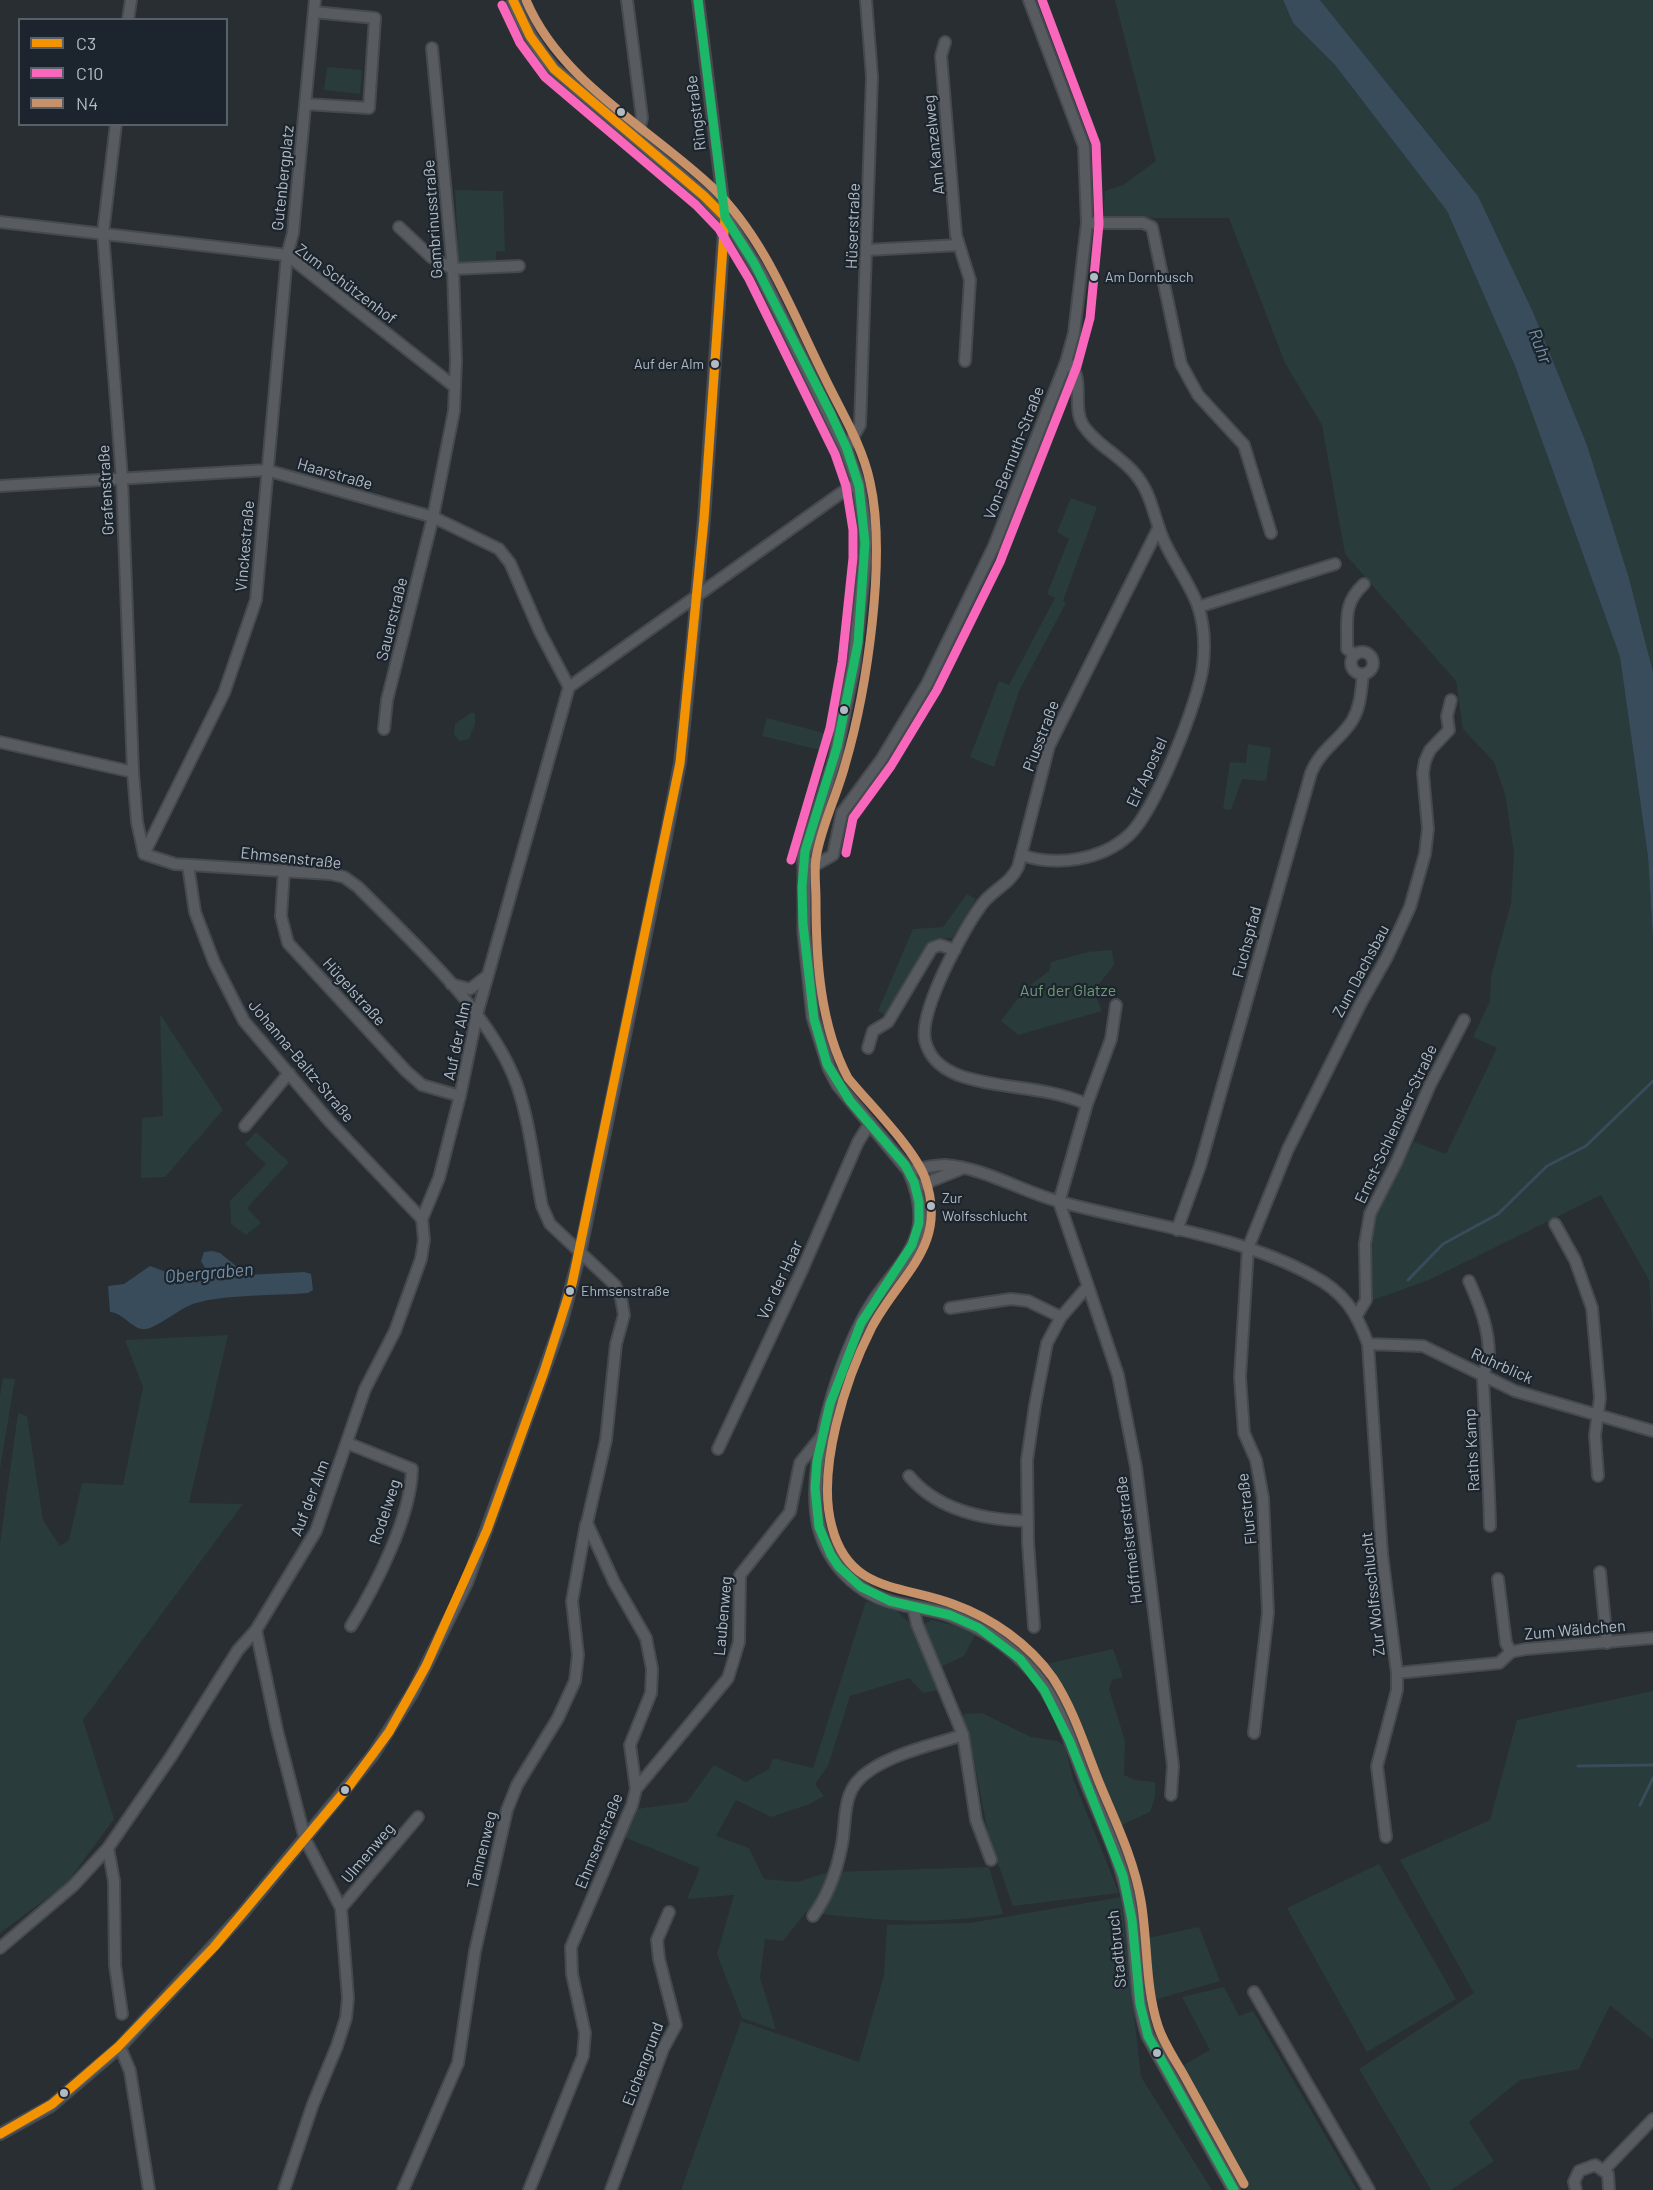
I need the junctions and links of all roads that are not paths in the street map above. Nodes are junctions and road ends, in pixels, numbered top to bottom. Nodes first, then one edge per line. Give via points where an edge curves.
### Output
1 (130, 0) edge
2 (315, 0) edge
3 (513, 0) edge
4 (627, 0) edge
5 (698, 0) edge
6 (866, 0) edge
7 (1029, 0) edge
8 (314, 12) junction
9 (128, 18) edge
10 (945, 42) dead end
11 (432, 48) dead end
12 (306, 104) junction
13 (116, 126) edge
14 (637, 139) junction
15 (725, 217) junction
16 (0, 222) edge
17 (1087, 223) junction
18 (399, 227) dead end
19 (103, 233) junction
20 (959, 245) junction
21 (867, 250) junction
22 (287, 255) junction
23 (519, 266) dead end
24 (453, 269) junction
25 (965, 361) dead end
26 (1066, 362) junction
27 (455, 387) junction
28 (846, 449) junction
29 (266, 470) junction
30 (122, 479) junction
31 (858, 483) junction
32 (0, 486) edge
33 (433, 517) junction
34 (1158, 527) junction
35 (1271, 533) dead end
36 (1335, 564) dead end
37 (1364, 584) dead end
38 (696, 596) junction
39 (1198, 607) junction
40 (1355, 655) junction
41 (1363, 674) junction
42 (569, 687) junction
43 (1451, 700) dead end
44 (384, 729) dead end
45 (0, 742) edge
46 (133, 772) junction
47 (144, 854) junction
48 (1022, 855) junction
49 (803, 863) junction
50 (188, 865) junction
51 (284, 870) junction
52 (955, 950) junction
53 (488, 976) junction
54 (449, 983) junction
55 (1116, 1005) dead end
56 (477, 1014) junction
57 (1464, 1020) dead end
58 (868, 1048) dead end
59 (289, 1073) junction
60 (460, 1096) junction
61 (1087, 1104) junction
62 (870, 1123) junction
63 (246, 1126) dead end
64 (962, 1169) junction
65 (909, 1171) junction
66 (916, 1187) junction
67 (1059, 1202) junction
68 (422, 1219) junction
69 (1555, 1224) dead end
70 (1177, 1230) junction
71 (1248, 1248) junction
72 (580, 1253) junction
73 (1469, 1281) dead end
74 (1088, 1286) junction
75 (950, 1308) dead end
76 (1357, 1315) junction
77 (1061, 1317) junction
78 (1368, 1344) junction
79 (1483, 1374) junction
80 (1598, 1416) junction
81 (1653, 1431) edge
82 (821, 1437) junction
83 (347, 1443) junction
84 (718, 1449) dead end
85 (909, 1476) dead end
86 (1598, 1476) dead end
87 (1028, 1521) junction
88 (587, 1523) junction
89 (1490, 1526) dead end
90 (1600, 1572) dead end
91 (1498, 1579) dead end
92 (913, 1606) junction
93 (351, 1626) dead end
94 (1034, 1627) dead end
95 (256, 1630) junction
96 (1653, 1638) edge
97 (1607, 1643) junction
98 (1511, 1652) junction
99 (1397, 1673) junction
100 (1254, 1733) dead end
101 (963, 1735) junction
102 (636, 1789) junction
103 (1171, 1795) dead end
104 (418, 1817) dead end
105 (1386, 1838) dead end
106 (305, 1839) junction
107 (108, 1848) junction
108 (991, 1860) dead end
109 (341, 1908) junction
110 (669, 1912) dead end
111 (813, 1916) dead end
112 (0, 1948) edge
113 (1254, 1992) dead end
114 (122, 2013) dead end
115 (120, 2047) junction
116 (1653, 2119) edge
117 (0, 2134) edge
118 (1604, 2170) junction
119 (148, 2190) edge
120 (284, 2190) edge
121 (403, 2190) edge
122 (529, 2190) edge
123 (611, 2190) edge
124 (1234, 2190) edge
125 (1369, 2190) edge
126 (1576, 2190) edge
127 (1609, 2190) edge

1 - 9 street
2 - 8 street, Gutenbergplatz
3 - 14 street, Stadtbruch via 540,53 554,69
4 - 14 street via 642,118
5 - 15 street, Ringstraße
6 - 21 street, Hüserstraße via 872,77
7 - 17 street, Von-Bernuth-Straße via 1084,146
8 - 12 street, Gutenbergplatz
8 - 12 street, Gutenbergplatz via 375,18 369,108
10 - 20 street, Am Kanzelweg via 941,56
11 - 24 street, Gambrinusstraße
12 - 22 street, Gutenbergplatz via 293,233
13 - 19 street, Grafenstraße
14 - 15 street, Stadtbruch
15 - 28 street, Stadtbruch via 760,273
15 - 38 street, Ringstraße
16 - 19 street, Zum Schützenhof
17 - 26 street, Von-Bernuth-Straße via 1078,315
17 - 35 street via 1143,223 1152,227 1181,364 1198,395 1244,445
18 - 24 street via 431,256
19 - 22 street, Zum Schützenhof
19 - 30 street, Grafenstraße
20 - 21 street
20 - 25 street, Am Kanzelweg via 970,280
21 - 28 street, Hüserstraße via 860,425
22 - 27 street, Zum Schützenhof
22 - 29 street, Vinckestraße
23 - 24 street
24 - 27 street, Gambrinusstraße
26 - 34 street, Elf Apostel via 1076,374 1083,424 1136,475 1150,498
26 - 49 street, Von-Bernuth-Straße via 994,546 940,660 881,760 842,813 833,855 819,863
27 - 33 street via 454,411
28 - 31 street, Stadtbruch
29 - 30 street, Haarstraße
29 - 33 street, Haarstraße
29 - 47 street, Vinckestraße via 256,600 225,693
30 - 32 street, Haarstraße
30 - 46 street, Grafenstraße
31 - 38 street
31 - 49 street, Stadtbruch via 865,559 854,664 838,746
33 - 42 street, Haarstraße via 499,549 510,563
33 - 44 street, Sauerstraße via 387,700
34 - 39 street, Elf Apostel
34 - 48 street, Piusstraße via 1049,746
36 - 39 street
37 - 40 street via 1351,596 1348,607 1347,649
38 - 42 street
38 - 72 street, Ringstraße via 680,763
39 - 48 street, Elf Apostel via 1203,665 1199,681 1169,765 1143,818 1120,842 1081,858 1053,862
40 - 41 street via 1352,668
40 - 41 street, Fuchspfad via 1365,652 1372,660 1371,669
41 - 70 street, Fuchspfad via 1362,695 1352,721 1323,751 1311,773 1200,1166
42 - 53 street, Auf der Alm
43 - 71 street, Zum Dachsbau via 1449,730 1425,760 1428,829 1410,907 1288,1149
45 - 46 street
46 - 47 street, Grafenstraße
47 - 50 street, Ehmsenstraße
48 - 52 street, Piusstraße via 1013,877 982,904
49 - 62 street, Stadtbruch via 804,933 817,1032 838,1085
50 - 51 street, Ehmsenstraße
50 - 59 street, Johanna-Baltz-Straße via 195,912 214,962 244,1021
51 - 54 street, Ehmsenstraße via 344,877
51 - 60 street, Hügelstraße via 281,916 288,943 406,1071 422,1085
52 - 58 street via 940,945 932,948 888,1022 873,1031
52 - 61 street, Piusstraße via 936,991 925,1033 936,1063 971,1078 1053,1092
53 - 54 street, Auf der Alm via 470,989
53 - 56 street, Auf der Alm
54 - 56 street, Ehmsenstraße
55 - 61 street via 1111,1039
56 - 60 street, Auf der Alm
56 - 72 street, Ehmsenstraße via 499,1046 517,1086 542,1206 550,1224
57 - 76 street, Ernst-Schlensker-Straße via 1370,1214 1365,1245 1366,1300
59 - 63 street
59 - 68 street, Johanna-Baltz-Straße
60 - 68 street, Auf der Alm via 439,1178
61 - 67 street
62 - 65 street, Stadtbruch
62 - 84 street, Vor der Haar
64 - 65 street via 935,1166
64 - 66 street
64 - 67 street
65 - 66 street, Stadtbruch
66 - 82 street, Stadtbruch via 920,1217 916,1236 857,1334
67 - 70 street
67 - 74 street, Hoffmeisterstraße
68 - 83 street, Auf der Alm via 421,1259 395,1331 365,1389
69 - 80 street via 1575,1260 1592,1308
70 - 71 street
71 - 76 street via 1315,1276 1338,1293
71 - 100 street, Flurstraße via 1240,1377 1244,1433 1256,1460 1263,1498 1268,1613
72 - 88 street, Ehmsenstraße via 615,1285 624,1315 616,1344 606,1440
72 - 106 street, Ringstraße via 552,1352 467,1583 390,1730
73 - 79 street, Raths Kamp via 1486,1321 1489,1360
74 - 77 street
74 - 103 street, Hoffmeisterstraße via 1118,1375 1136,1467 1173,1766
75 - 77 street via 1011,1299 1028,1301
76 - 78 street
77 - 87 street via 1047,1343 1035,1405 1027,1460
78 - 79 street, Ruhrblick via 1422,1346
78 - 99 street, Zur Wolfsschlucht via 1382,1554
79 - 80 street, Ruhrblick via 1515,1391
79 - 89 street, Raths Kamp
80 - 81 street, Ruhrblick
80 - 86 street
82 - 92 street, Stadtbruch via 815,1499 824,1544 857,1586 894,1603
82 - 102 street, Laubenweg via 801,1463 790,1512 740,1575 739,1642 728,1678
83 - 93 street, Rodelweg via 412,1469 411,1488 374,1589
83 - 95 street, Auf der Alm via 316,1531
85 - 87 street via 921,1490 950,1507
87 - 94 street
88 - 102 street, Ehmsenstraße via 646,1638 650,1656 651,1693 629,1751
88 - 121 street, Tannenweg via 572,1601 578,1655 575,1682 507,1810 470,1974 458,2063
90 - 97 street
91 - 98 street via 1506,1643
92 - 101 street
92 - 124 street, Stadtbruch via 950,1615 999,1641 1045,1688 1122,1872 1148,2036
95 - 106 street
95 - 107 street, Auf der Alm via 238,1650
96 - 97 street, Zum Wäldchen
97 - 98 street, Zum Wäldchen
98 - 99 street, Zum Wäldchen via 1499,1663
99 - 105 street, Zur Wolfsschlucht via 1397,1690 1377,1766
101 - 108 street via 976,1820
101 - 111 street via 885,1762 853,1785 845,1801 840,1855
102 - 122 street, Ehmsenstraße via 572,1947 572,1974 585,2033 583,2056
104 - 109 street, Ulmenweg
106 - 109 street
106 - 115 street, Ringstraße via 199,1964
107 - 112 street, Auf der Alm via 73,1886
107 - 114 street via 114,1881 115,1965
109 - 120 street via 346,2018
110 - 123 street, Eichengrund via 657,1940 676,2025 663,2049
113 - 125 street
115 - 117 street, Ringstraße via 51,2106
115 - 119 street via 130,2071
116 - 118 street
118 - 126 street via 1594,2165 1584,2167 1576,2176
118 - 127 street via 1610,2180

